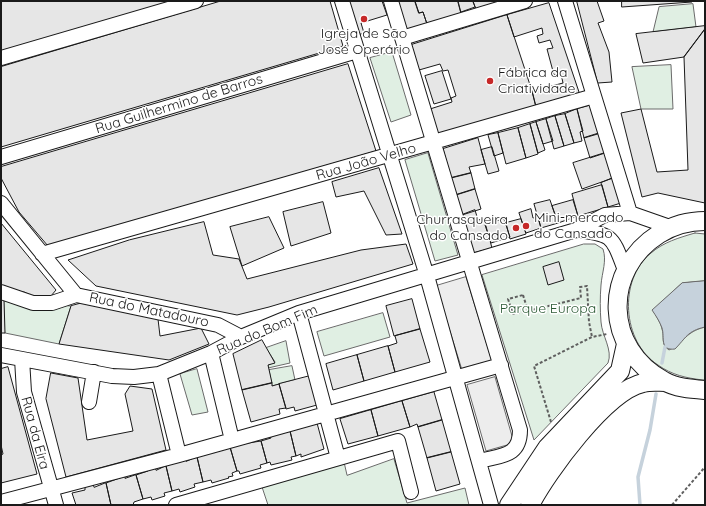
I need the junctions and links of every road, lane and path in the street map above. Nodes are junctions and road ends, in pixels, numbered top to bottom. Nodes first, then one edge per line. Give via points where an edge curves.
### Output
1 (196, 1) edge
2 (342, 1) edge
3 (391, 1) edge
4 (525, 1) edge
5 (565, 1) edge
6 (402, 38) junction
7 (357, 51) junction
8 (1, 58) edge
9 (594, 96) junction
10 (434, 142) junction
11 (390, 156) junction
12 (1, 157) edge
13 (1, 203) edge
14 (630, 213) junction
15 (705, 221) edge
16 (670, 227) junction
17 (576, 230) junction
18 (42, 254) junction
19 (471, 263) junction
20 (625, 270) junction
21 (427, 276) junction
22 (1, 292) edge
23 (76, 295) junction
24 (528, 311) junction
25 (299, 313) junction
26 (608, 334) dead end
27 (241, 337) junction
28 (592, 337) junction
29 (626, 344) junction
30 (211, 353) junction
31 (1, 355) edge
32 (22, 359) junction
33 (501, 365) junction
34 (94, 372) junction
35 (158, 374) junction
36 (455, 378) junction
37 (665, 382) junction
38 (705, 390) edge
39 (89, 402) dead end
40 (326, 414) junction
41 (552, 426) dead end
42 (232, 440) junction
43 (179, 455) junction
44 (338, 458) junction
45 (480, 461) junction
46 (705, 467) edge
47 (51, 488) junction
48 (411, 492) dead end
49 (1, 502) edge
50 (56, 505) edge
51 (176, 505) edge
52 (491, 505) edge
53 (509, 505) edge
54 (530, 505) edge
55 (672, 505) edge

1 - 8 street
2 - 7 street
3 - 6 street
4 - 6 street
5 - 9 street
6 - 10 street
7 - 11 street
7 - 12 street, Rua Guilhermino de Barros
9 - 10 street, Rua João Velho
9 - 14 street
10 - 11 street, Rua João Velho
10 - 19 street
11 - 18 street, Rua João Velho
11 - 21 street
13 - 18 street, Rua do Matadouro
14 - 16 street, Rua do Bom Fim
14 - 17 street, Rua do Bom Fim via 605,215
15 - 16 main road
16 - 20 main road via 645,243
17 - 19 street, Rua do Bom Fim
17 - 20 street, Rua do Bom Fim via 606,235 616,246
18 - 23 street, Rua do Matadouro
19 - 21 street, Rua do Bom Fim
19 - 33 street
20 - 29 main road via 617,306
21 - 25 street, Rua do Bom Fim
21 - 36 street
22 - 23 street via 33,303 52,303
23 - 27 street, Rua do Matadouro via 218,325
24 - 24 path via 523,295 508,299 513,314
24 - 28 path via 581,298 580,287 587,286
25 - 27 street, Rua do Bom Fim
25 - 40 street
26 - 28 path
27 - 30 street, Rua do Bom Fim
28 - 41 path via 534,366
29 - 37 main road via 651,374
29 - 53 main road via 620,371 547,448
30 - 35 street, Rua do Bom Fim
30 - 42 street
31 - 32 street, Rua do Bom Fim
32 - 34 street, Rua do Bom Fim
32 - 47 street, Rua da Eira via 24,392
33 - 36 street
33 - 45 street via 520,430 520,442 512,452
34 - 35 street, Rua do Bom Fim via 134,377
34 - 39 street
35 - 43 street
36 - 40 street
36 - 45 street
37 - 38 main road via 686,389
37 - 54 main road via 643,383 628,390 608,405 572,443 539,487
40 - 42 street
40 - 44 street
42 - 43 street
43 - 47 street
44 - 48 street via 398,441
44 - 51 street
45 - 52 street
46 - 55 path
47 - 49 street
47 - 50 street, Rua da Eira

